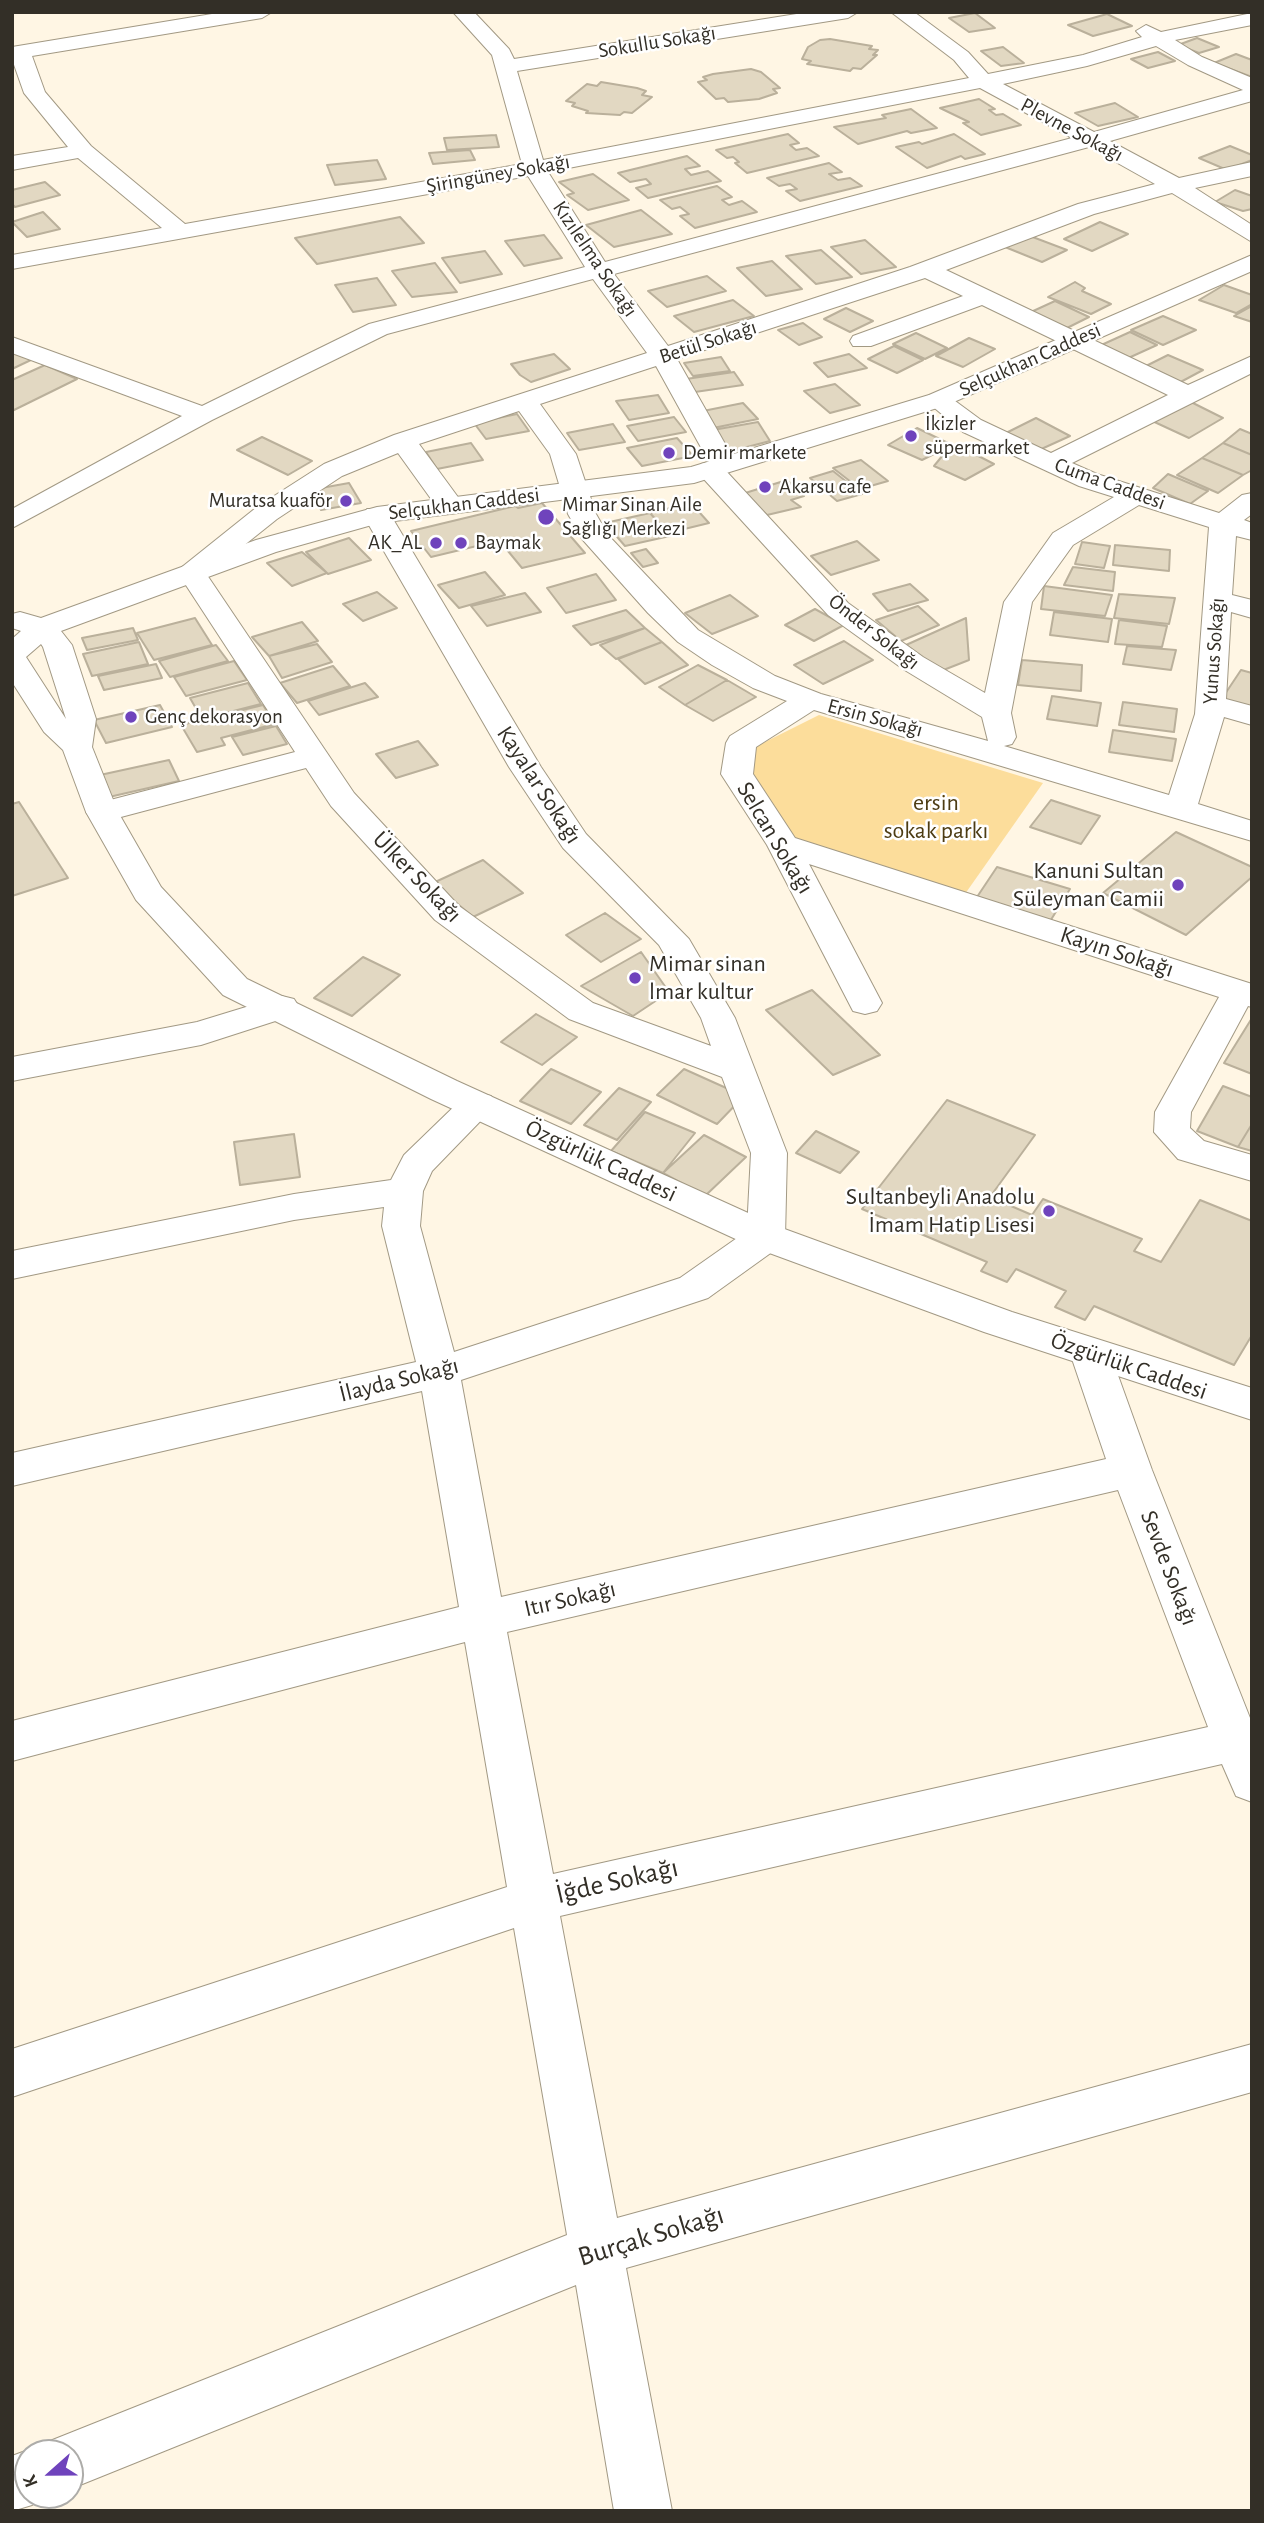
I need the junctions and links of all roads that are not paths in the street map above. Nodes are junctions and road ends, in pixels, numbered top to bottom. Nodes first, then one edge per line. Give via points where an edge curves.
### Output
1 (262, 12) edge
2 (463, 12) edge
3 (848, 12) edge
4 (901, 12) edge
5 (219, 16) edge
6 (1252, 19) edge
7 (1150, 33) junction
8 (16, 52) edge
9 (507, 66) junction
10 (983, 81) junction
11 (1252, 86) edge
12 (1252, 94) edge
13 (1091, 140) junction
14 (83, 151) junction
15 (12, 163) edge
16 (534, 168) junction
17 (1252, 169) edge
18 (1174, 185) junction
19 (179, 231) junction
20 (1252, 235) edge
21 (12, 262) edge
22 (1252, 262) edge
23 (598, 269) junction
24 (926, 269) junction
25 (984, 296) junction
26 (1077, 339) junction
27 (862, 341) dead end
28 (12, 344) edge
29 (663, 357) junction
30 (1252, 363) edge
31 (1189, 395) junction
32 (938, 400) junction
33 (525, 401) junction
34 (203, 415) junction
35 (402, 441) junction
36 (1051, 463) junction
37 (717, 468) junction
38 (574, 490) junction
39 (1137, 495) junction
40 (1252, 501) edge
41 (449, 504) junction
42 (377, 515) junction
43 (13, 519) edge
44 (1223, 523) junction
45 (1252, 532) edge
46 (192, 573) junction
47 (1218, 600) junction
48 (1252, 609) edge
49 (12, 618) edge
50 (49, 636) junction
51 (16, 672) edge
52 (810, 700) junction
53 (1211, 704) junction
54 (996, 713) junction
55 (1252, 716) edge
56 (77, 747) junction
57 (314, 756) junction
58 (1004, 757) junction
59 (1180, 810) junction
60 (102, 812) junction
61 (1252, 831) edge
62 (783, 845) junction
63 (1246, 994) edge
64 (865, 1003) dead end
65 (282, 1007) junction
66 (12, 1069) edge
67 (737, 1069) junction
68 (478, 1105) junction
69 (1252, 1168) edge
70 (404, 1191) junction
71 (766, 1237) junction
72 (12, 1265) edge
73 (1090, 1353) junction
74 (439, 1372) junction
75 (1252, 1404) edge
76 (12, 1470) edge
77 (1130, 1470) junction
78 (483, 1619) junction
79 (12, 1741) edge
80 (1244, 1762) edge
81 (533, 1900) junction
82 (1252, 2068) edge
83 (12, 2073) edge
84 (596, 2250) junction
85 (84, 2455) edge
86 (643, 2511) edge

1 - 5 street
2 - 9 street, Kızılelma Sokağı via 502,53
3 - 9 street, Sokullu Sokağı
4 - 10 street, Plevne Sokağı via 961,56
5 - 8 street
6 - 7 street, Şiringüney Sokağı
7 - 10 street, Şiringüney Sokağı via 1087,60
7 - 11 street via 1195,61
8 - 14 street via 35,93
9 - 16 street, Kızılelma Sokağı
10 - 13 street, Plevne Sokağı
10 - 16 street, Şiringüney Sokağı
12 - 13 street
13 - 18 street, Plevne Sokağı
13 - 23 street
14 - 15 street
14 - 19 street
16 - 19 street, Şiringüney Sokağı
16 - 23 street, Kızılelma Sokağı
17 - 18 street, Betül Sokağı
18 - 20 street, Plevne Sokağı
18 - 24 street, Betül Sokağı via 1086,209
19 - 21 street, Şiringüney Sokağı
22 - 26 street, Selçukhan Caddesi
23 - 29 street, Kızılelma Sokağı
23 - 34 street via 378,329
24 - 25 street
24 - 29 street, Betül Sokağı
25 - 26 street
25 - 27 street
26 - 31 street
26 - 32 street, Selçukhan Caddesi
28 - 34 street
29 - 33 street, Betül Sokağı
29 - 37 street, Kızılelma Sokağı
30 - 31 street
31 - 36 street
32 - 36 street, Cuma Caddesi via 972,426
32 - 37 street, Selçukhan Caddesi
33 - 35 street, Betül Sokağı
33 - 38 street, Ersin Sokağı via 556,440
34 - 43 street
35 - 41 street
35 - 46 street, Betül Sokağı via 333,470 267,513
36 - 39 street, Cuma Caddesi
37 - 38 street, Selçukhan Caddesi
37 - 54 street, Önder Sokağı via 838,609 913,663
38 - 41 street, Selçukhan Caddesi
38 - 52 street, Ersin Sokağı via 596,539 688,636 753,676
39 - 44 street, Cuma Caddesi
39 - 54 street via 1063,539 1018,602
40 - 44 street
41 - 42 street, Selçukhan Caddesi
42 - 46 street, Selçukhan Caddesi via 266,545
42 - 67 street, Kayalar Sokağı via 524,767 574,842 672,940 718,1018
44 - 45 street, Cuma Caddesi
44 - 47 street, Yunus Sokağı
46 - 50 street, Selçukhan Caddesi
46 - 57 street, Ülker Sokağı
47 - 48 street
47 - 53 street, Yunus Sokağı
49 - 50 street
50 - 51 street, Selçukhan Caddesi
50 - 56 street, Özgürlük Caddesi via 81,719
51 - 56 street, Özgürlük Caddesi via 55,726
52 - 58 street, Ersin Sokağı
52 - 62 street, Selcan Sokağı via 741,744 737,774
53 - 55 street
53 - 59 street, Yunus Sokağı
54 - 58 street
56 - 60 street, Özgürlük Caddesi
57 - 60 street
57 - 67 street, Ülker Sokağı via 342,799 447,913 581,1011
58 - 59 street, Ersin Sokağı
59 - 61 street, Ersin Sokağı
60 - 65 street, Özgürlük Caddesi via 148,892 235,987
62 - 63 street, Kayın Sokağı
62 - 64 street, Selcan Sokağı
63 - 69 street via 1173,1112 1172,1132 1191,1150
65 - 66 street via 201,1033
65 - 68 street, Özgürlük Caddesi
67 - 71 street, Kayalar Sokağı via 769,1153
68 - 70 street via 417,1164
68 - 71 street, Özgürlük Caddesi
70 - 72 street via 293,1207
70 - 74 street via 401,1226
71 - 73 street, Özgürlük Caddesi
71 - 74 street, İlayda Sokağı via 694,1288
73 - 75 street, Özgürlük Caddesi
73 - 77 street, Sevde Sokağı
74 - 76 street, İlayda Sokağı
74 - 78 street
77 - 78 street, Itır Sokağı
77 - 80 street, Sevde Sokağı
78 - 79 street, Itır Sokağı
78 - 81 street
80 - 81 street, İğde Sokağı
81 - 83 street, İğde Sokağı
81 - 84 street
82 - 84 street, Burçak Sokağı
84 - 85 street, Burçak Sokağı
84 - 86 street

